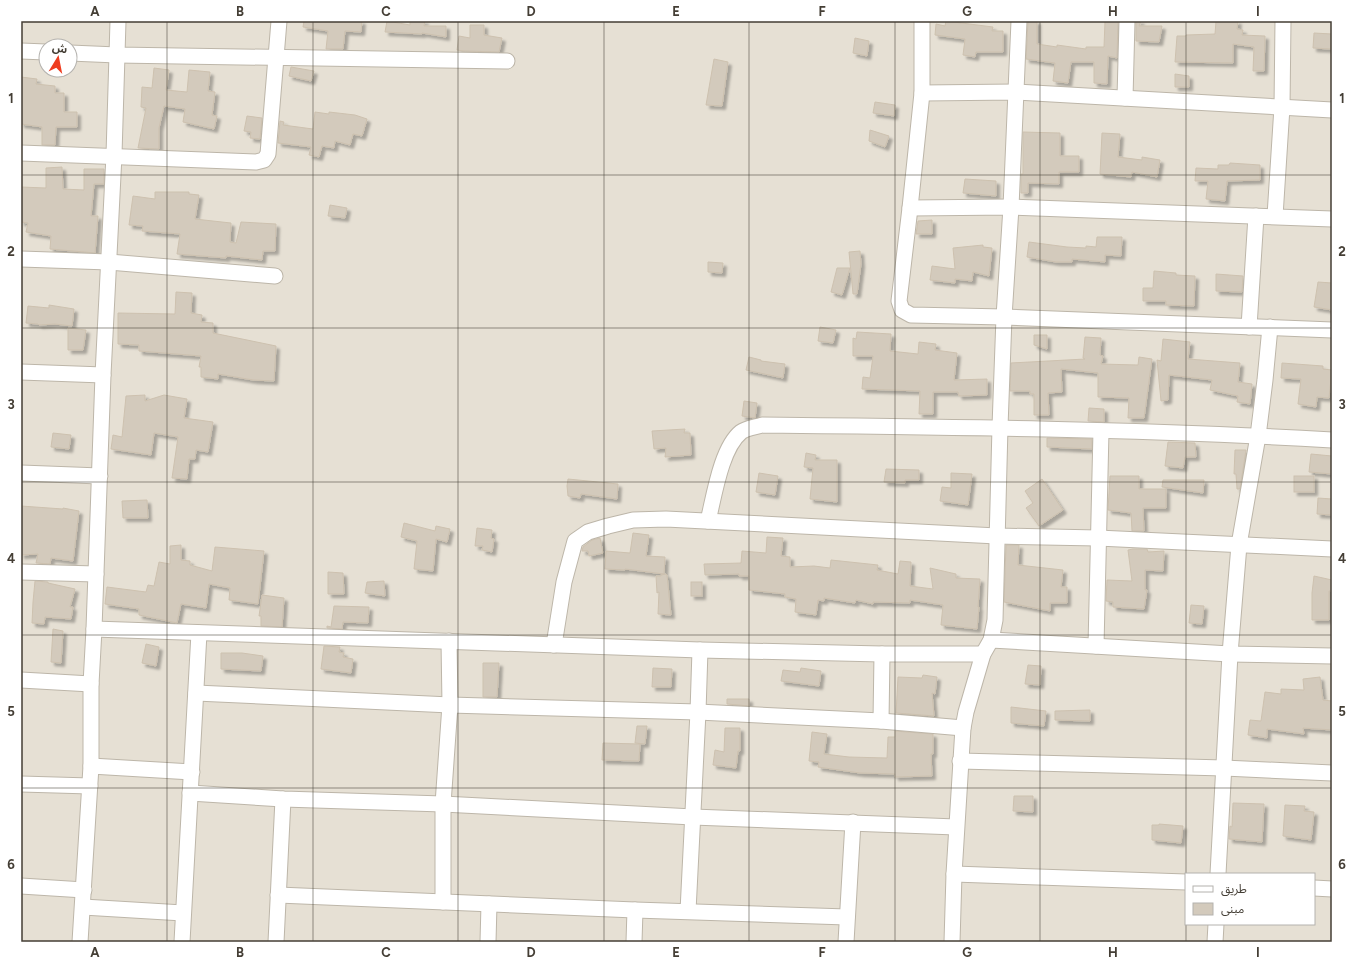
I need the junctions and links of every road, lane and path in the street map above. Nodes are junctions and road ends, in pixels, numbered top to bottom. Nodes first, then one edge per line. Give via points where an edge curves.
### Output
1 (118, 21) edge
2 (279, 21) edge
3 (922, 21) edge
4 (1018, 21) edge
5 (1127, 21) edge
6 (1283, 21) edge
7 (21, 51) edge
8 (38, 52) edge
9 (78, 53) edge
10 (117, 55) junction
11 (276, 58) junction
12 (507, 61) dead end
13 (1016, 92) junction
14 (922, 93) junction
15 (1125, 98) junction
16 (1282, 107) junction
17 (1332, 110) edge
18 (21, 153) edge
19 (114, 156) junction
20 (1011, 207) junction
21 (910, 208) junction
22 (1256, 216) junction
23 (1275, 216) junction
24 (1332, 219) edge
25 (21, 259) edge
26 (109, 262) junction
27 (275, 276) dead end
28 (1004, 317) junction
29 (1249, 326) junction
30 (1270, 328) junction
31 (1332, 330) edge
32 (21, 372) edge
33 (103, 375) junction
34 (1000, 427) junction
35 (1101, 431) junction
36 (1258, 436) junction
37 (1332, 440) edge
38 (21, 473) edge
39 (100, 476) junction
40 (708, 521) junction
41 (997, 536) junction
42 (1098, 538) junction
43 (1239, 545) junction
44 (1332, 549) edge
45 (21, 572) edge
46 (96, 574) junction
47 (94, 629) junction
48 (199, 633) junction
49 (991, 640) junction
50 (449, 641) junction
51 (554, 645) junction
52 (1096, 646) junction
53 (700, 650) junction
54 (882, 654) junction
55 (983, 654) junction
56 (1230, 654) junction
57 (1332, 656) edge
58 (21, 680) edge
59 (91, 684) junction
60 (196, 693) junction
61 (450, 705) junction
62 (698, 712) junction
63 (881, 721) junction
64 (963, 728) junction
65 (960, 761) junction
66 (91, 766) junction
67 (1224, 768) junction
68 (192, 772) junction
69 (1332, 773) edge
70 (21, 784) edge
71 (90, 786) junction
72 (190, 793) junction
73 (283, 800) junction
74 (443, 804) junction
75 (693, 817) junction
76 (853, 822) junction
77 (956, 827) junction
78 (1218, 873) edge
79 (954, 874) junction
80 (1185, 882) edge
81 (21, 886) edge
82 (1315, 888) edge
83 (1332, 889) edge
84 (84, 890) junction
85 (278, 896) junction
86 (443, 902) junction
87 (489, 904) junction
88 (83, 907) junction
89 (635, 910) junction
90 (688, 911) junction
91 (183, 913) junction
92 (847, 917) junction
93 (1216, 925) edge
94 (80, 942) edge
95 (182, 942) edge
96 (276, 942) edge
97 (488, 942) edge
98 (634, 942) edge
99 (846, 942) edge
100 (952, 942) edge
101 (1215, 942) edge

1 - 10 street
2 - 11 street
3 - 14 street
4 - 13 street
5 - 15 street
6 - 16 street
7 - 8 street
9 - 10 street
10 - 11 street
10 - 19 street
11 - 12 street
11 - 19 street via 268,154 264,160 256,162
13 - 14 street
13 - 15 street
13 - 20 street
14 - 21 street
15 - 16 street
16 - 17 street
16 - 23 street
18 - 19 street
19 - 26 street
20 - 21 street
20 - 22 street
20 - 28 street
21 - 28 street via 899,301 902,310 911,315
22 - 23 street
22 - 29 street
23 - 24 street
25 - 26 street
26 - 27 street
26 - 33 street
28 - 29 street
28 - 34 street
29 - 30 street
30 - 31 street
30 - 36 street
32 - 33 street
33 - 39 street
34 - 35 street
34 - 40 street via 762,425 742,431 724,457
34 - 41 street
35 - 36 street
35 - 42 street
36 - 37 street
36 - 43 street
38 - 39 street
39 - 46 street
40 - 41 street
40 - 51 street via 633,520 588,532 575,541 564,582
41 - 42 street
41 - 49 street via 995,620
42 - 43 street
42 - 52 street
43 - 44 street
43 - 56 street
45 - 46 street
46 - 47 street
47 - 48 street
47 - 59 street
48 - 50 street
48 - 60 street
49 - 52 street
49 - 55 street
50 - 51 street
50 - 61 street
51 - 53 street
52 - 56 street
53 - 54 street
53 - 62 street
54 - 55 street
54 - 63 street
55 - 64 street
56 - 57 street
56 - 67 street
58 - 59 street
59 - 66 street
60 - 61 street
60 - 68 street
61 - 62 street
61 - 74 street
62 - 63 street
62 - 75 street
63 - 64 street
64 - 65 street
65 - 67 street
65 - 77 street
66 - 68 street
66 - 71 street
67 - 69 street
67 - 78 street
68 - 72 street
70 - 71 street
71 - 84 street
72 - 73 street
72 - 91 street
73 - 74 street
73 - 85 street
74 - 75 street
74 - 86 street
75 - 76 street
75 - 90 street
76 - 77 street
76 - 92 street
77 - 79 street
79 - 80 street
79 - 100 street
81 - 84 street
82 - 83 street
84 - 88 street
85 - 86 street
85 - 96 street
86 - 87 street
87 - 89 street
87 - 97 street
88 - 91 street
88 - 94 street
89 - 90 street
89 - 98 street
90 - 92 street
91 - 95 street
92 - 99 street
93 - 101 street

